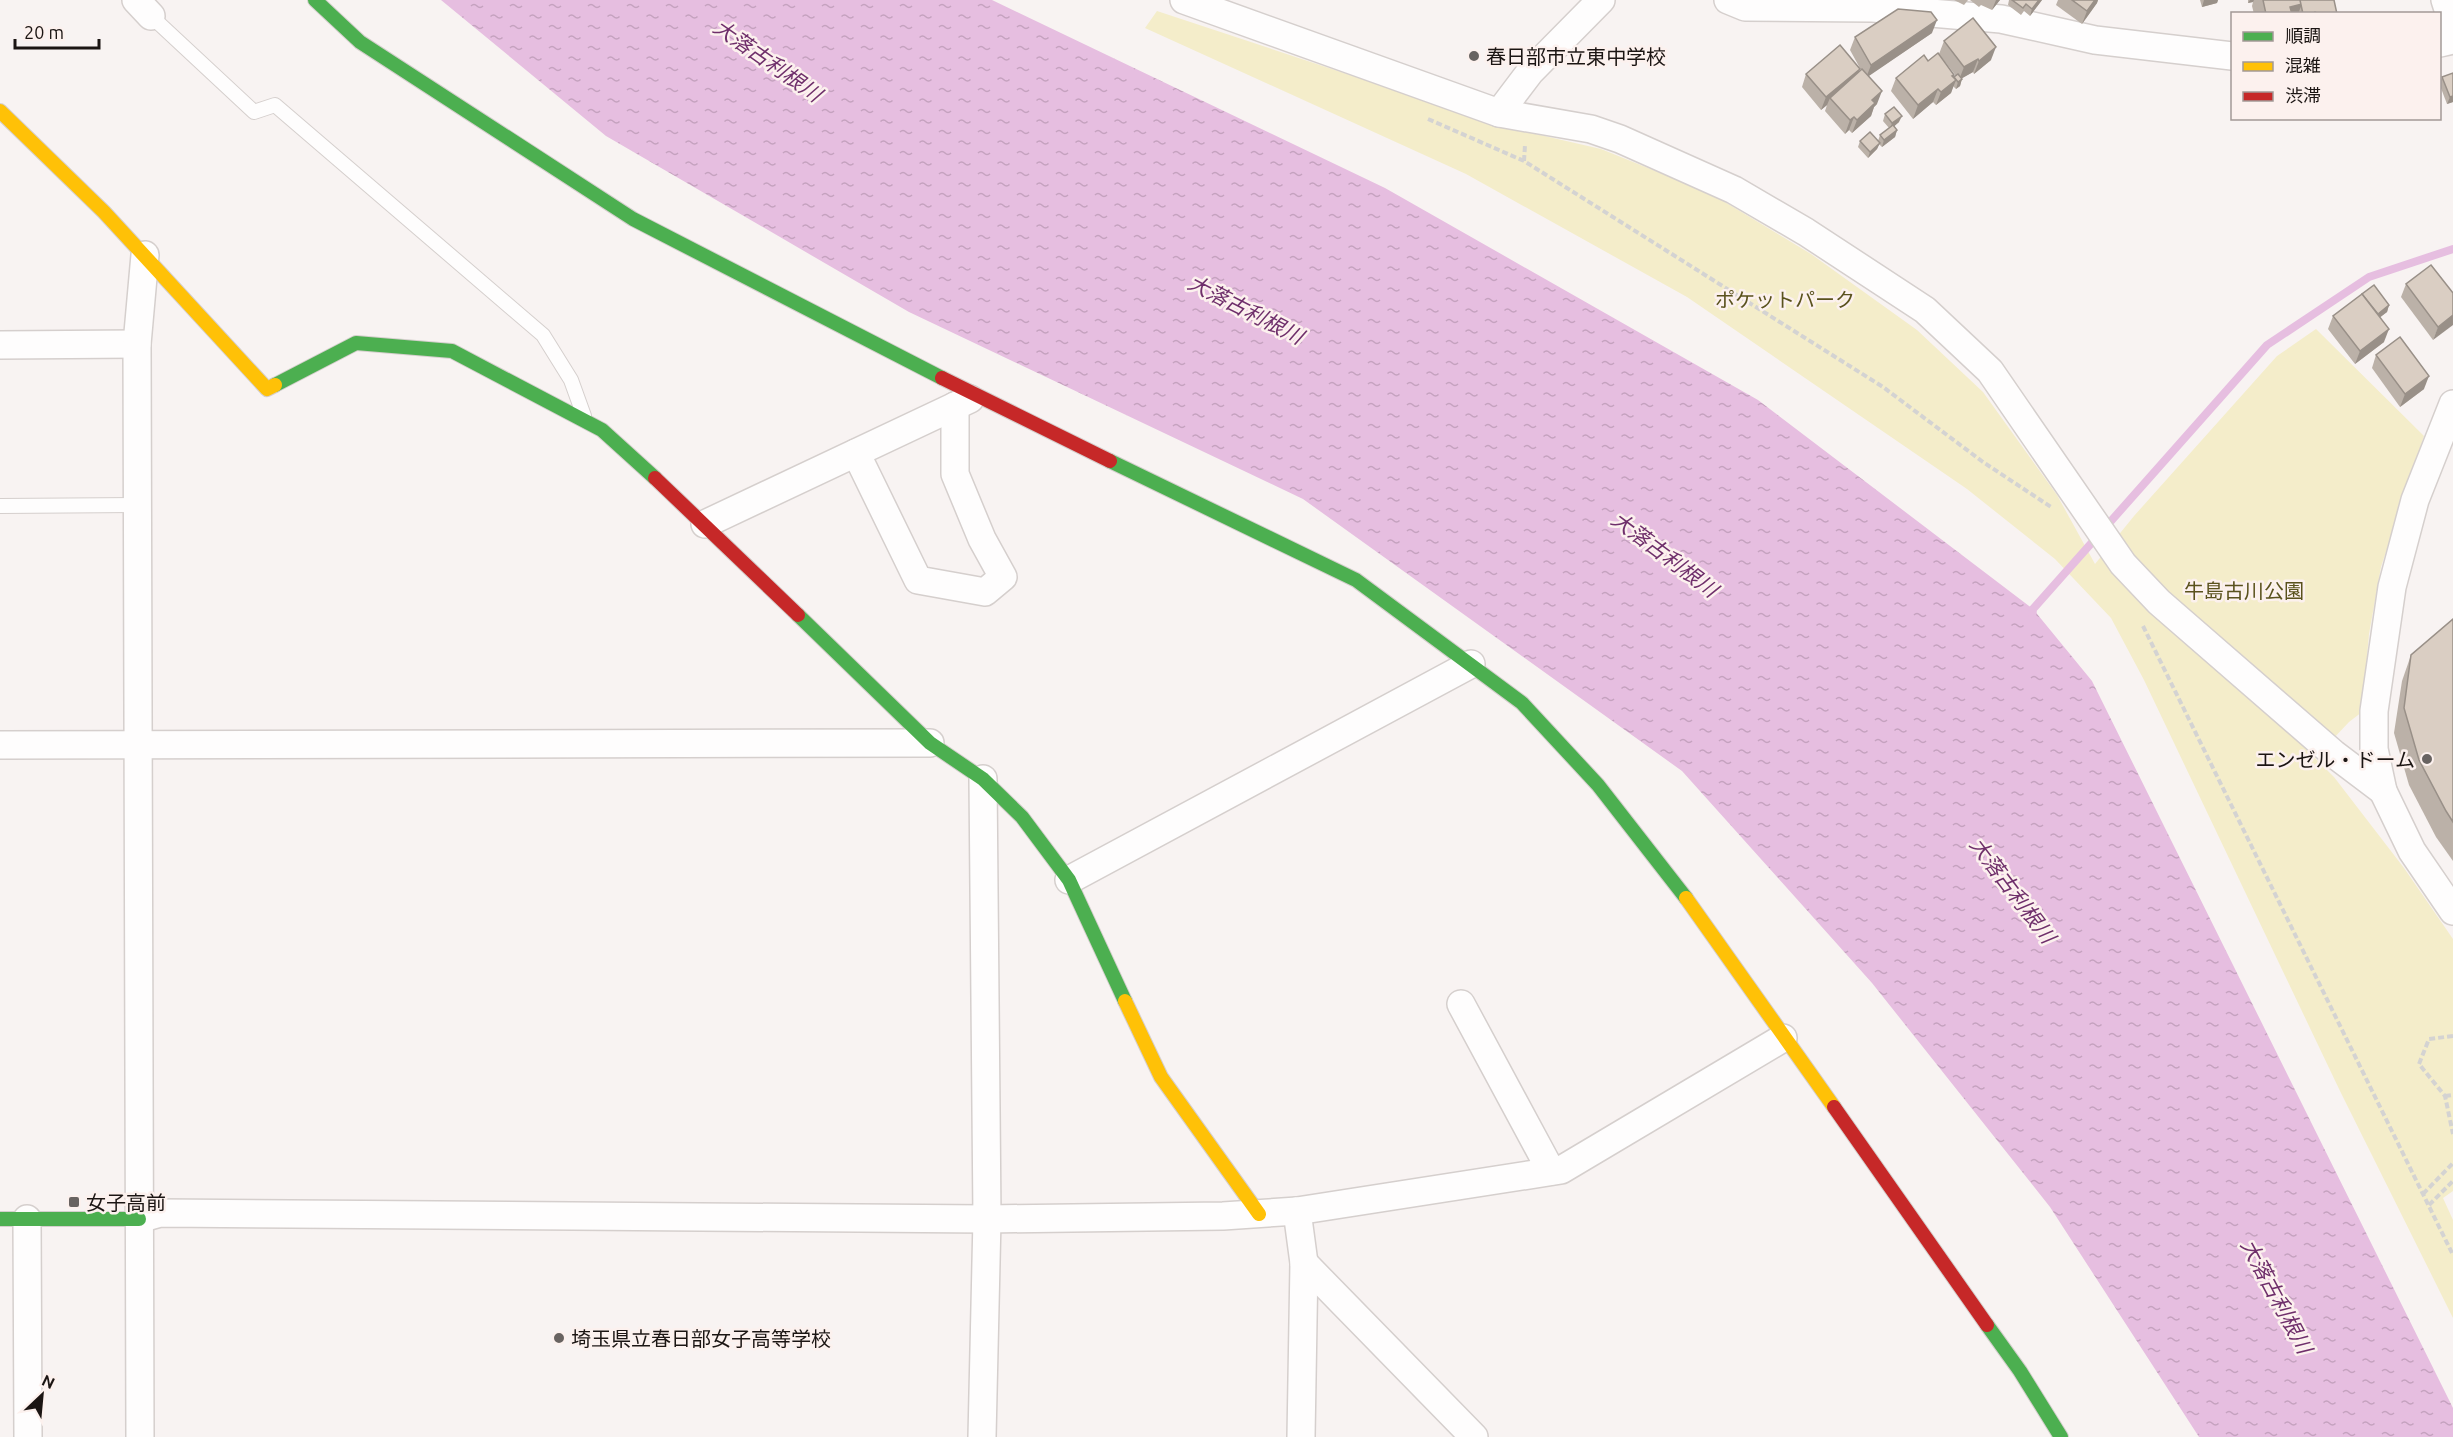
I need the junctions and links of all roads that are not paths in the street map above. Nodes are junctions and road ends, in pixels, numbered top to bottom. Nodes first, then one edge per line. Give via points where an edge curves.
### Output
1 (315, 0) edge
2 (1184, 0) edge
3 (1600, 0) edge
4 (1728, 0) edge
5 (2445, 0) edge
6 (1922, 6) edge
7 (144, 8) edge
8 (2453, 25) edge
9 (2231, 56) edge
10 (0, 111) edge
11 (1499, 112) junction
12 (145, 255) junction
13 (137, 344) junction
14 (0, 345) edge
15 (966, 401) junction
16 (2453, 404) edge
17 (586, 422) junction
18 (856, 453) junction
19 (137, 505) junction
20 (0, 506) edge
21 (705, 524) junction
22 (1471, 664) junction
23 (930, 743) junction
24 (0, 745) edge
25 (137, 745) junction
26 (983, 779) junction
27 (2383, 791) junction
28 (1069, 880) junction
29 (2453, 911) edge
30 (1461, 1004) dead end
31 (1784, 1038) junction
32 (1551, 1171) junction
33 (1297, 1211) junction
34 (1259, 1214) junction
35 (0, 1219) edge
36 (27, 1219) junction
37 (139, 1219) junction
38 (987, 1219) junction
39 (1304, 1263) junction
40 (28, 1437) edge
41 (140, 1437) edge
42 (982, 1437) edge
43 (1301, 1437) edge
44 (1474, 1437) edge
45 (2061, 1437) edge

1 - 15 street via 360,42 633,219
2 - 11 street
3 - 11 street via 1530,72
4 - 6 street via 1745,7
5 - 8 street
6 - 9 street via 2095,40
7 - 17 lane via 254,112 275,105 543,335 571,380
10 - 12 street
11 - 27 street via 1591,129 1734,190 1925,310 1990,371 2123,564 2159,602 2334,754
12 - 13 street
12 - 17 street via 267,389 356,343 452,351
13 - 14 street
13 - 19 street
15 - 18 street
15 - 18 street via 955,474 1003,577 985,592 918,580
15 - 22 street via 1356,580
16 - 27 street via 2415,500 2392,587 2374,711 2374,749
17 - 21 street via 602,430
18 - 21 street
19 - 20 lane
19 - 25 street
21 - 23 street
22 - 28 street
22 - 31 street via 1522,703 1598,785 1687,899
23 - 25 street
23 - 26 street
24 - 25 street
25 - 37 street
26 - 28 street via 1022,817
26 - 38 street
27 - 29 street via 2412,851
28 - 34 street via 1161,1077
30 - 32 street
31 - 32 street via 1561,1170
31 - 45 street via 2020,1371
32 - 33 street
33 - 34 street
33 - 39 street
34 - 38 street
35 - 36 street
36 - 37 street
36 - 40 street
37 - 38 street via 172,1213
37 - 41 street
38 - 42 street
39 - 43 street
39 - 44 street

